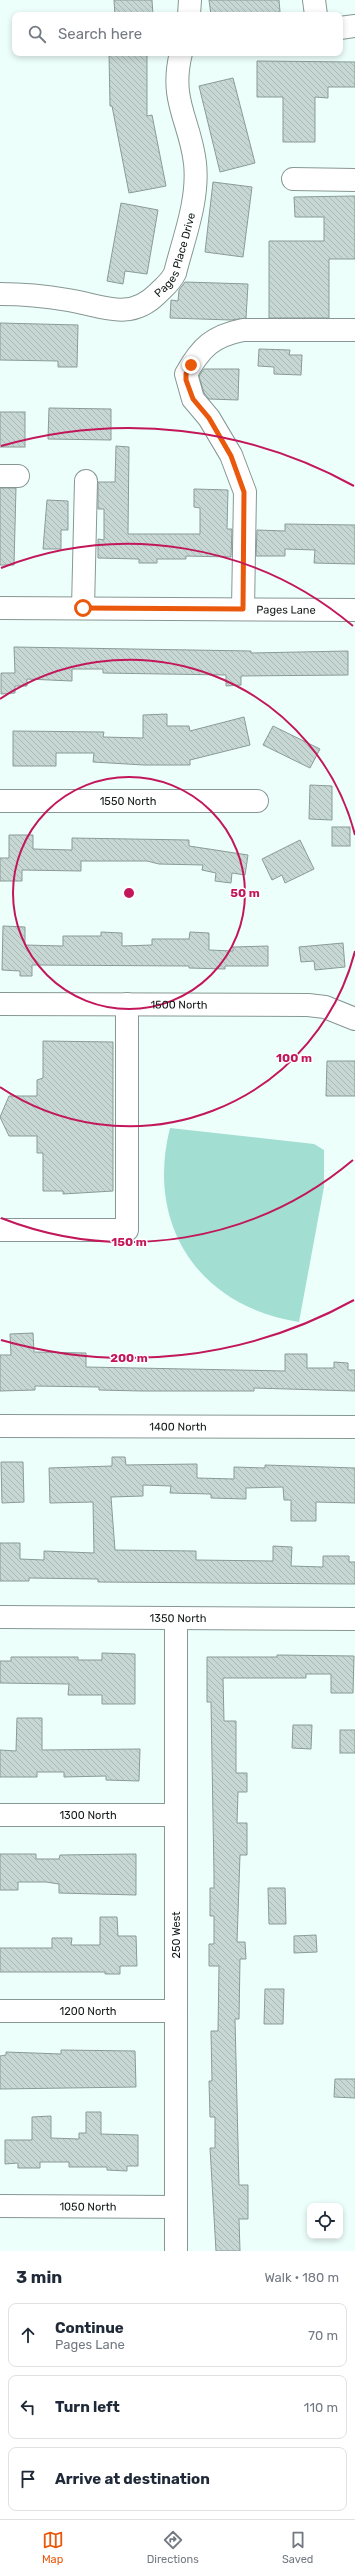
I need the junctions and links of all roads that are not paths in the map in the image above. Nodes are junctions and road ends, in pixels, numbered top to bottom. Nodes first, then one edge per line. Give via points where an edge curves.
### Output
1 (190, 0) edge
2 (314, 0) edge
3 (189, 12) edge
4 (316, 12) edge
5 (355, 26) edge
6 (343, 28) edge
7 (181, 56) edge
8 (293, 179) dead end
9 (355, 180) edge
10 (0, 294) edge
11 (355, 330) edge
12 (86, 481) dead end
13 (0, 608) edge
14 (83, 608) junction
15 (243, 609) junction
16 (355, 610) edge
17 (0, 801) edge
18 (257, 801) dead end
19 (0, 1004) edge
20 (127, 1004) junction
21 (355, 1019) edge
22 (0, 1230) edge
23 (0, 1426) edge
24 (355, 1428) edge
25 (0, 1617) edge
26 (176, 1618) junction
27 (355, 1619) edge
28 (0, 1815) edge
29 (176, 1815) junction
30 (0, 2011) edge
31 (176, 2011) junction
32 (0, 2206) edge
33 (176, 2207) junction
34 (176, 2251) edge

1 - 3 street
2 - 4 street
5 - 6 street
7 - 10 street, Pages Place Drive via 177,78 179,105 193,150 196,178 193,204 171,281 149,302 124,310 45,296
8 - 9 street
11 - 15 street via 243,330 228,333 213,340 199,353 186,374 193,399 209,418 231,456 244,492
12 - 14 street
13 - 14 street, Pages Lane
14 - 15 street, Pages Lane
15 - 16 street, Pages Lane
17 - 18 street, 1550 North
19 - 20 street, 1500 North
20 - 21 street, 1500 North via 316,1006
20 - 22 street via 127,1230
23 - 24 street, 1400 North
25 - 26 street, 1350 North
26 - 27 street, 1350 North
26 - 29 street, 250 West
28 - 29 street, 1300 North
29 - 31 street, 250 West
30 - 31 street, 1200 North
31 - 33 street, 250 West
32 - 33 street, 1050 North
33 - 34 street, 250 West

